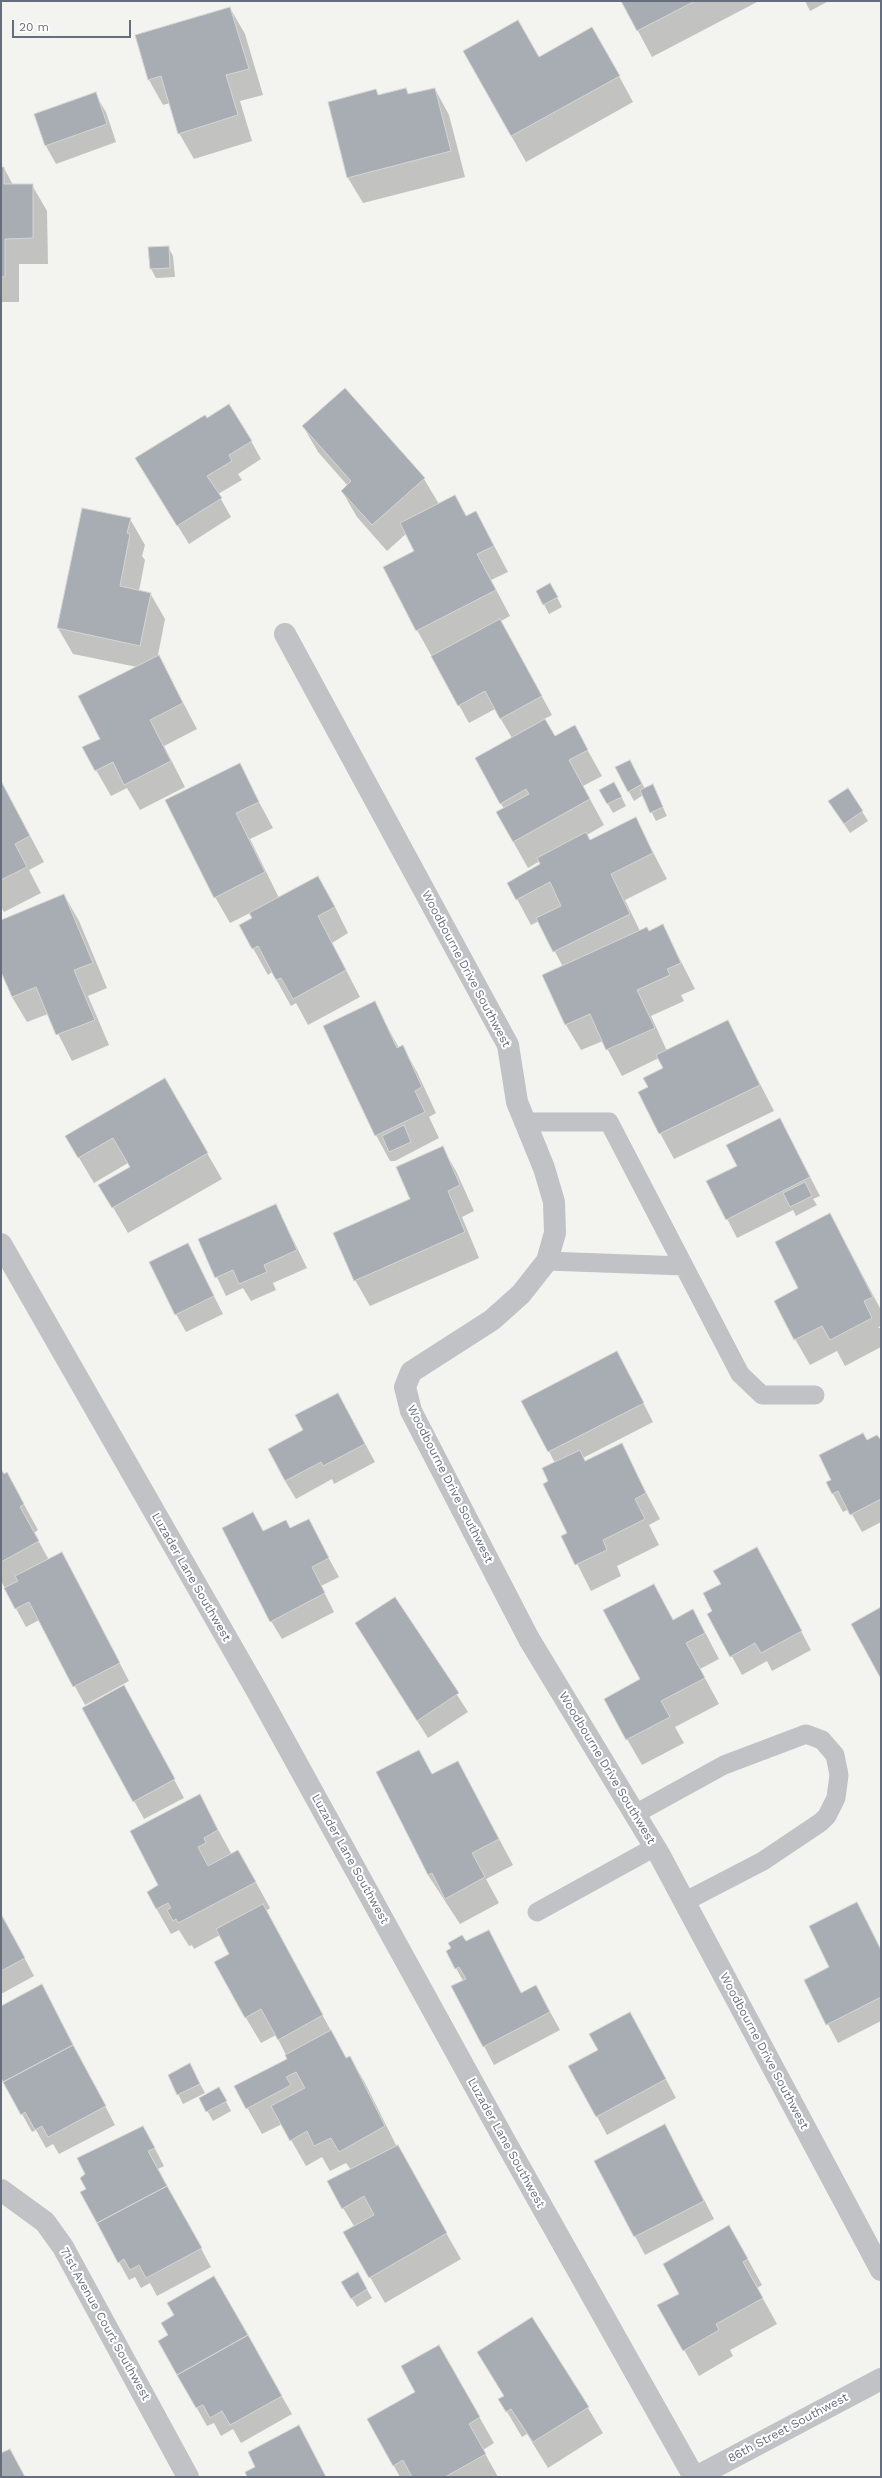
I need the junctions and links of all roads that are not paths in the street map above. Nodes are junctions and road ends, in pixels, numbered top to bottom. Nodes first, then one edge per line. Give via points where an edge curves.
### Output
1 (285, 634) dead end
2 (526, 1122) junction
3 (1, 1244) edge
4 (548, 1261) junction
5 (684, 1266) junction
6 (815, 1395) dead end
7 (635, 1814) junction
8 (655, 1847) junction
9 (684, 1902) junction
10 (538, 1912) dead end
11 (1, 2190) edge
12 (881, 2270) edge
13 (881, 2379) edge
14 (188, 2477) edge
15 (695, 2477) edge

1 - 2 street, Woodbourne Drive Southwest via 508,1045 517,1102
2 - 4 street, Woodbourne Drive Southwest via 554,1202 555,1233
2 - 5 lane via 609,1122
3 - 15 street, Luzader Lane Southwest via 257,1691 505,2141
4 - 5 lane
4 - 7 street, Woodbourne Drive Southwest via 521,1294 492,1320 411,1372 405,1387 411,1411 529,1639
5 - 6 lane via 740,1374 762,1395
7 - 8 street, Woodbourne Drive Southwest
7 - 9 lane via 724,1765 806,1734 822,1740 835,1755 839,1775 836,1798 821,1822 763,1862
8 - 9 street, Woodbourne Drive Southwest
8 - 10 lane
9 - 12 street, Woodbourne Drive Southwest
11 - 14 street, 71st Avenue Court Southwest via 45,2222 63,2247
13 - 15 street, 86th Street Southwest

